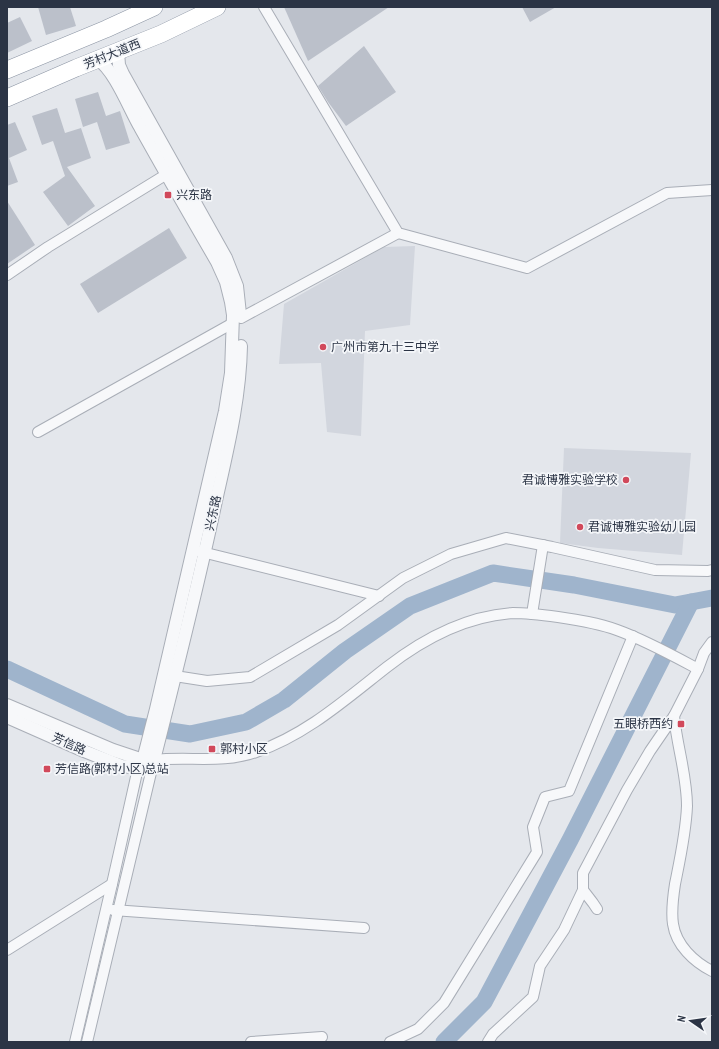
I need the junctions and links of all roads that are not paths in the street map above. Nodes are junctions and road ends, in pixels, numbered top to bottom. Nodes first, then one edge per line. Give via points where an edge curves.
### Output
1 (154, 7) edge
2 (217, 7) edge
3 (264, 7) edge
4 (164, 32) junction
5 (118, 52) junction
6 (98, 60) junction
7 (7, 70) edge
8 (7, 98) edge
9 (167, 174) junction
10 (712, 190) edge
11 (398, 233) junction
12 (7, 275) edge
13 (237, 320) junction
14 (38, 432) dead end
15 (543, 545) junction
16 (199, 552) junction
17 (712, 570) edge
18 (379, 596) junction
19 (532, 614) junction
20 (633, 636) junction
21 (712, 642) edge
22 (698, 669) junction
23 (175, 676) junction
24 (7, 705) edge
25 (161, 709) junction
26 (674, 716) junction
27 (7, 717) edge
28 (145, 763) junction
29 (112, 884) junction
30 (583, 890) junction
31 (106, 909) junction
32 (597, 910) dead end
33 (118, 912) junction
34 (364, 928) dead end
35 (7, 950) edge
36 (712, 971) edge
37 (322, 1037) dead end
38 (75, 1042) edge
39 (87, 1042) edge
40 (251, 1042) edge
41 (390, 1042) edge
42 (488, 1042) edge

1 - 4 highway via 150,18 151,25 159,32
1 - 7 highway
2 - 4 highway, 芳村大道西
3 - 11 street
4 - 5 highway, 芳村大道西
5 - 6 highway, 芳村大道西
5 - 13 street, 兴东路 via 118,65 226,258 237,286
6 - 8 highway, 芳村大道西
6 - 9 street, 兴东路 via 105,64 114,78
9 - 12 street
9 - 13 street, 兴东路 via 217,262
10 - 11 street via 667,193 527,268
11 - 13 street
13 - 14 street
13 - 16 street, 兴东路 via 226,411
15 - 17 street via 655,570
15 - 18 street via 506,538 451,554 403,578
15 - 19 street
16 - 18 street
16 - 23 street, 兴东路
16 - 25 street, 兴东路
18 - 23 street via 338,625 250,677 207,681
19 - 20 street via 589,622
19 - 28 street via 512,613 474,620 433,636 407,652 301,732 260,751 227,758 177,758
20 - 22 street
20 - 41 street via 569,791 545,798 533,827 537,852 444,1003 418,1030
21 - 22 street via 704,653
22 - 26 street
23 - 25 street, 兴东路
24 - 28 street, 芳信路
25 - 28 street, 兴东路
26 - 30 street via 627,790 583,873
26 - 36 street via 687,806 673,902 673,924 682,946 699,963
27 - 28 street, 芳信路 via 122,766
28 - 29 street
28 - 33 street
29 - 31 street
29 - 35 street
30 - 32 street
30 - 42 street via 564,930 540,966 533,997 493,1034
31 - 33 street
31 - 38 street
33 - 34 street
33 - 39 street
37 - 40 street

